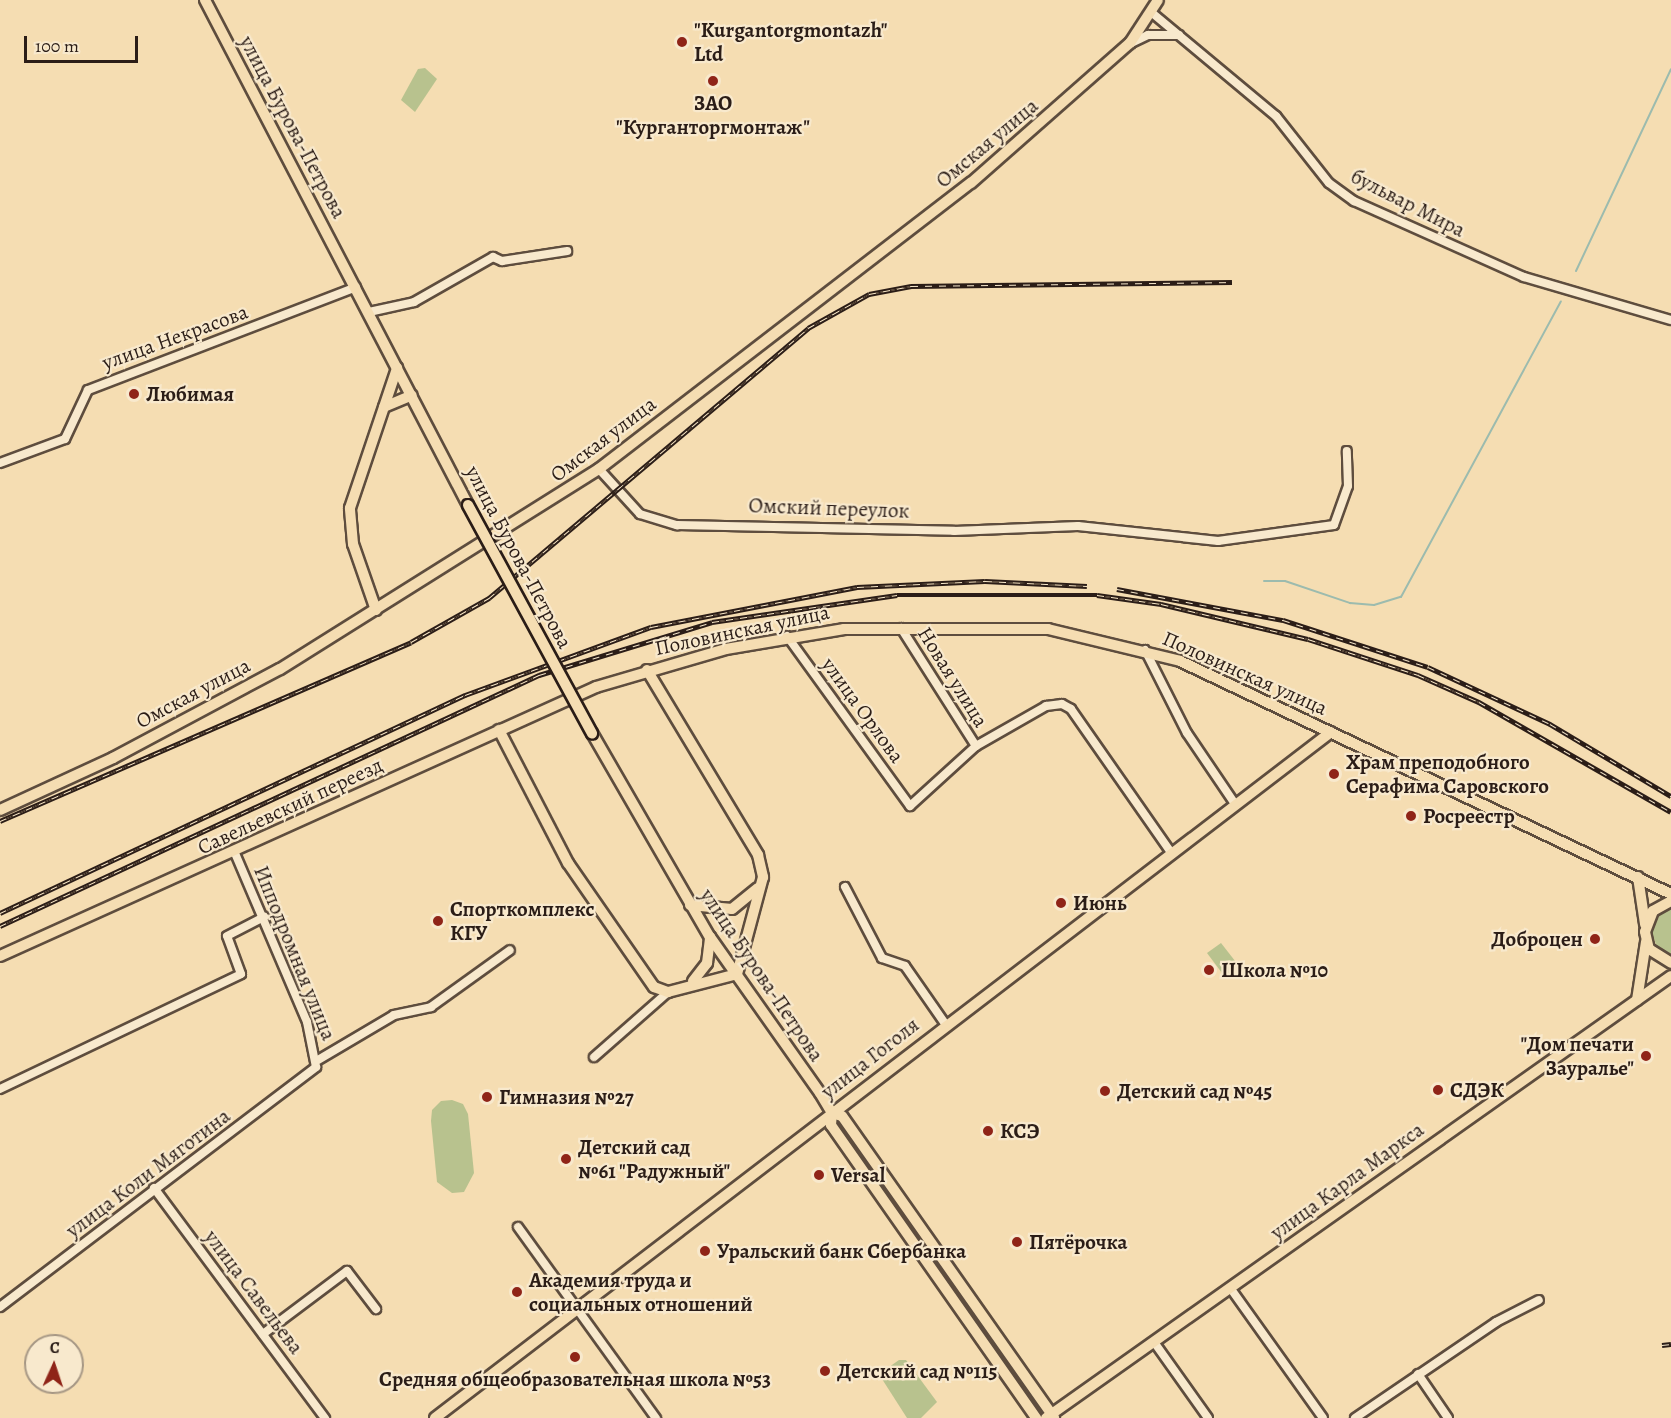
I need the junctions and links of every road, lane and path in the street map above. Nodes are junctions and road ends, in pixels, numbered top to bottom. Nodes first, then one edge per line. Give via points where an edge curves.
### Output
1 (205, 0) edge
2 (1158, 0) edge
3 (1151, 12) junction
4 (1179, 35) junction
5 (1130, 43) junction
6 (567, 251) dead end
7 (356, 287) junction
8 (369, 312) junction
9 (1671, 320) edge
10 (397, 368) junction
11 (412, 395) junction
12 (384, 408) junction
13 (1347, 451) dead end
14 (0, 463) edge
15 (599, 469) junction
16 (376, 610) junction
17 (901, 628) junction
18 (787, 636) junction
19 (1145, 651) junction
20 (647, 670) junction
21 (596, 687) joint
22 (499, 730) junction
23 (1331, 732) junction
24 (976, 746) junction
25 (1235, 804) junction
26 (0, 810) edge
27 (235, 854) junction
28 (1172, 854) junction
29 (1638, 877) junction
30 (760, 885) junction
31 (845, 887) dead end
32 (1671, 894) edge
33 (1671, 901) edge
34 (690, 905) junction
35 (264, 917) junction
36 (1645, 925) junction
37 (710, 937) junction
38 (1646, 942) junction
39 (510, 950) dead end
40 (0, 956) edge
41 (1671, 963) edge
42 (737, 974) junction
43 (1671, 976) edge
44 (693, 981) junction
45 (668, 992) junction
46 (1637, 1000) junction
47 (946, 1025) junction
48 (594, 1057) dead end
49 (317, 1063) junction
50 (0, 1089) edge
51 (832, 1113) junction
52 (154, 1188) junction
53 (518, 1227) dead end
54 (1231, 1288) junction
55 (1539, 1300) dead end
56 (0, 1307) edge
57 (577, 1307) junction
58 (376, 1309) dead end
59 (263, 1334) junction
60 (1154, 1342) junction
61 (1418, 1374) junction
62 (1050, 1417) edge
63 (325, 1418) edge
64 (435, 1418) edge
65 (656, 1418) edge
66 (1036, 1418) edge
67 (1208, 1418) edge
68 (1323, 1418) edge
69 (1355, 1418) edge
70 (1448, 1418) edge

1 - 7 main road, улица Бурова-Петрова
2 - 3 main road, Омская улица
3 - 4 street, бульвар Мира
3 - 5 main road, Омская улица
4 - 5 street via 1148,35
4 - 9 street, бульвар Мира via 1276,116 1329,183 1354,201 1524,277
5 - 15 main road, Омская улица via 969,185
6 - 8 street via 502,261 493,257 414,302
7 - 8 main road, улица Бурова-Петрова
7 - 14 street, улица Некрасова via 88,390 65,438
8 - 10 main road, улица Бурова-Петрова
10 - 11 main road, улица Бурова-Петрова
10 - 12 main road
11 - 12 main road
11 - 34 main road, улица Бурова-Петрова, bridge via 592,733
12 - 16 main road via 350,508 353,544
13 - 15 street, Омский переулок via 1348,486 1334,525 1218,541 1078,526 954,531 677,525 640,514
15 - 16 main road, Омская улица
16 - 26 main road, Омская улица via 113,758
17 - 18 main road, Половинская улица
17 - 19 main road, Половинская улица via 1048,629
17 - 24 street, Новая улица
18 - 20 main road, Половинская улица
18 - 24 street, улица Орлова via 910,806
19 - 23 main road, Половинская улица
19 - 25 street via 1187,733
20 - 21 main road, Половинская улица
20 - 30 main road via 758,855
21 - 22 main road, Савельевский переезд
22 - 27 main road, Савельевский переезд
22 - 45 main road via 570,865 654,987
23 - 25 main road, улица Гоголя
23 - 29 main road, Половинская улица
24 - 28 street via 1046,706 1071,709
25 - 28 main road, улица Гоголя
27 - 35 street, Ипподромная улица
27 - 40 main road, Савельевский переезд
28 - 47 main road, улица Гоголя
29 - 32 main road, Половинская улица
29 - 36 main road
30 - 34 main road via 732,909
30 - 42 main road
31 - 47 street via 882,958 905,966
33 - 36 main road via 1653,911
34 - 37 main road, улица Бурова-Петрова
35 - 49 street, Ипподромная улица
35 - 50 street via 227,936 242,974
36 - 38 main road
37 - 42 main road, улица Бурова-Петрова
37 - 44 main road via 706,963
38 - 41 main road via 1655,955
38 - 46 main road
39 - 49 street, улица Коли Мяготина via 431,1007 394,1015
42 - 44 main road
42 - 51 main road, улица Бурова-Петрова
43 - 46 main road, улица Карла Маркса
44 - 45 main road
45 - 48 street
46 - 54 main road, улица Карла Маркса
47 - 51 main road, улица Гоголя
49 - 52 street, улица Коли Мяготина
51 - 57 main road, улица Гоголя
51 - 62 main road, улица Бурова-Петрова via 842,1116
51 - 66 main road, улица Бурова-Петрова via 831,1125
52 - 56 street, улица Коли Мяготина
52 - 59 street, улица Савельева
53 - 57 street
54 - 60 main road, улица Карла Маркса
54 - 68 street
55 - 61 street
57 - 64 main road, улица Гоголя
57 - 65 street
58 - 59 street via 347,1271
59 - 63 street, улица Савельева
60 - 62 main road, улица Карла Маркса
60 - 67 street
61 - 69 street
61 - 70 street

